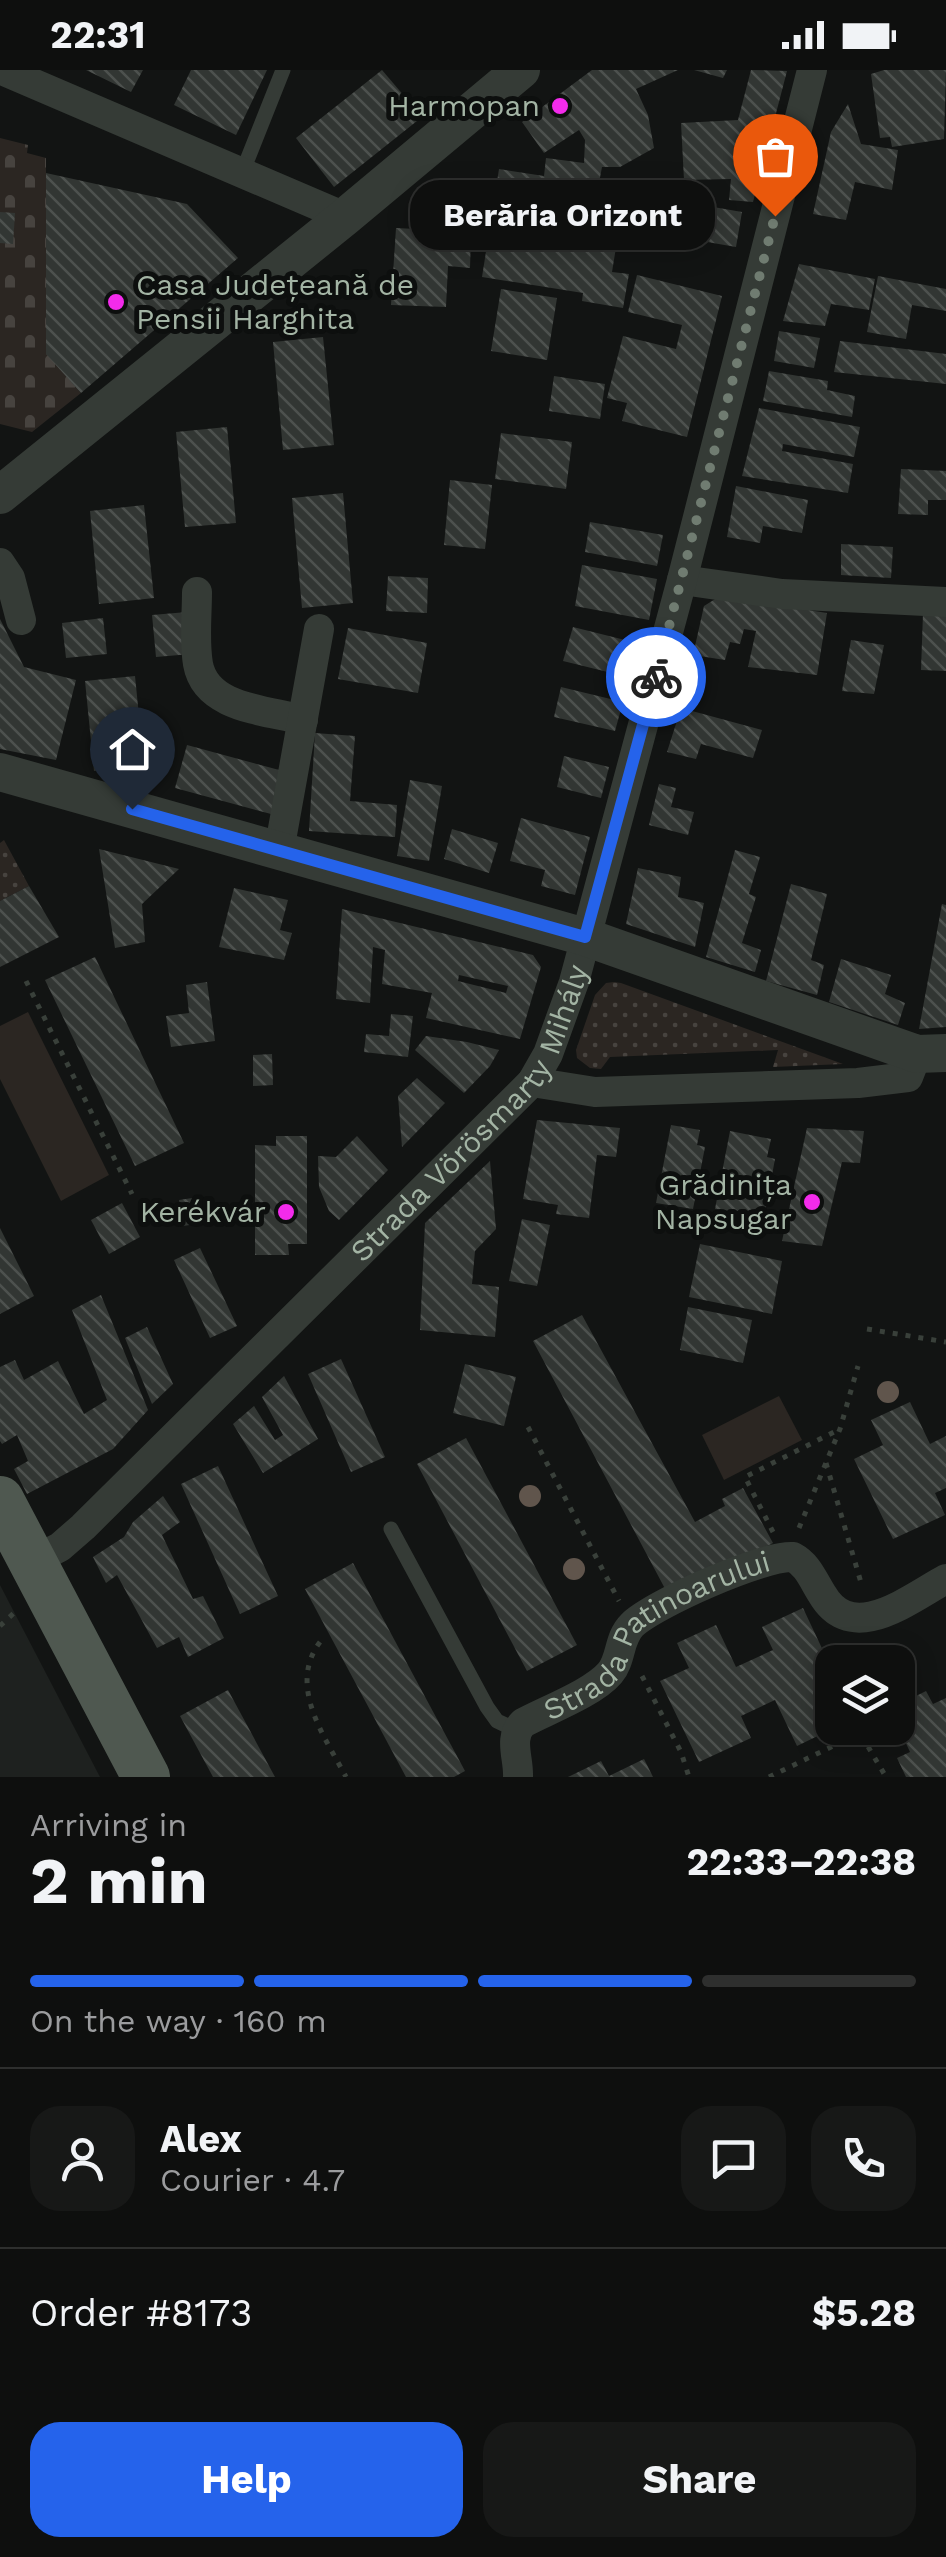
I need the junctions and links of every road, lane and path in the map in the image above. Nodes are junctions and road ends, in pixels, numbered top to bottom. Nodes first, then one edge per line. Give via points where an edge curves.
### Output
1 (2, 70) edge
2 (283, 70) edge
3 (521, 70) edge
4 (812, 70) edge
5 (242, 173) junction
6 (345, 217) junction
7 (0, 495) edge
8 (0, 564) edge
9 (682, 580) junction
10 (197, 592) dead end
11 (946, 602) edge
12 (21, 620) dead end
13 (320, 629) dead end
14 (304, 720) junction
15 (0, 772) edge
16 (279, 850) junction
17 (585, 937) junction
18 (26, 980) dead end
19 (931, 1053) edge
20 (532, 1082) junction
21 (132, 1194) dead end
22 (867, 1329) dead end
23 (946, 1342) edge
24 (858, 1366) dead end
25 (528, 1426) dead end
26 (840, 1430) junction
27 (826, 1463) junction
28 (0, 1500) edge
29 (392, 1528) dead end
30 (786, 1556) junction
31 (32, 1561) junction
32 (946, 1578) edge
33 (871, 1617) junction
34 (627, 1632) junction
35 (320, 1642) dead end
36 (868, 1645) edge
37 (516, 1730) junction
38 (831, 1745) edge
39 (868, 1745) edge
40 (146, 1777) edge
41 (346, 1777) edge
42 (518, 1777) edge
43 (689, 1777) edge
44 (768, 1777) edge
45 (886, 1777) edge

1 - 5 street
2 - 5 lane
3 - 6 street
4 - 9 street, Strada Vörösmarty Mihály
5 - 6 street
6 - 7 street
8 - 12 street
9 - 11 street via 782,594
9 - 17 street, Strada Vörösmarty Mihály
10 - 14 street via 198,665 208,688 221,698
13 - 14 street
14 - 16 street
15 - 16 street
16 - 17 street
17 - 19 street
17 - 20 street, Strada Vörösmarty Mihály via 548,1054
18 - 21 path
19 - 20 street via 908,1077 858,1083 595,1092
20 - 31 street, Strada Vörösmarty Mihály via 83,1527
22 - 23 path
24 - 26 path
25 - 34 path
26 - 27 path
26 - 30 path via 744,1477
27 - 30 path
27 - 33 path
28 - 31 main road
29 - 37 lane, Strada Patinoarului via 486,1707 496,1721
30 - 33 street, Strada Patinoarului via 806,1565 836,1612 855,1620
30 - 34 street, Strada Patinoarului via 704,1586 645,1615
31 - 40 main road
32 - 33 street
33 - 36 path
34 - 37 street, Strada Patinoarului via 610,1673
34 - 43 path
35 - 41 path via 309,1668 310,1708
37 - 42 street, Strada Patinoarului
38 - 44 path
39 - 45 path

